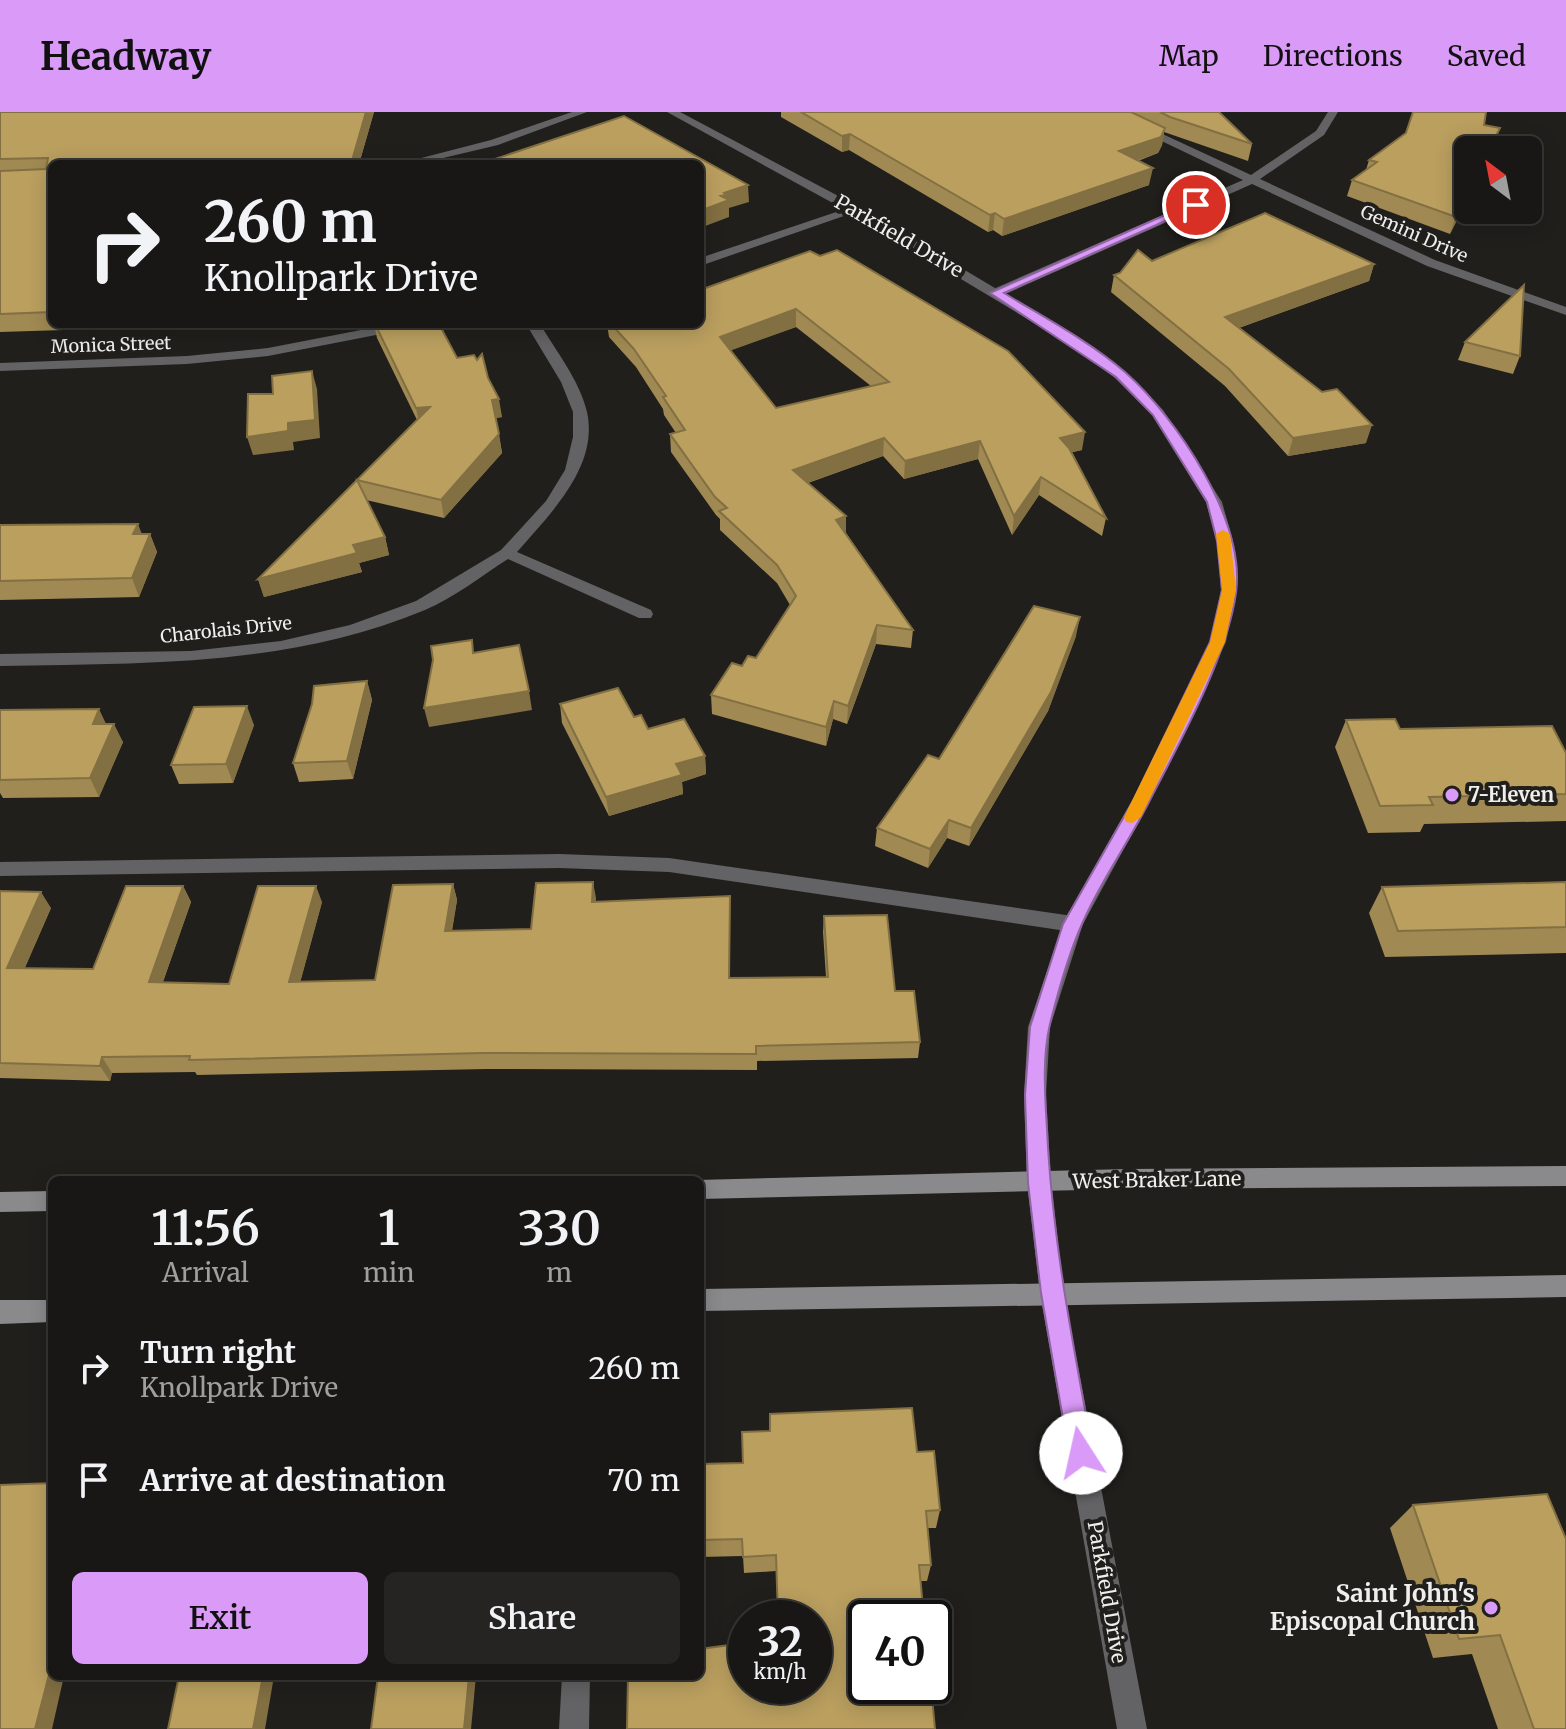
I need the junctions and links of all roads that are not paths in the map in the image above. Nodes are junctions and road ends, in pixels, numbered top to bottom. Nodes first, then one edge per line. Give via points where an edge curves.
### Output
1 (582, 112) edge
2 (672, 112) edge
3 (1106, 112) edge
4 (1333, 112) edge
5 (421, 160) edge
6 (1252, 180) junction
7 (855, 210) junction
8 (704, 261) edge
9 (996, 293) junction
10 (1566, 311) edge
11 (391, 328) edge
12 (535, 328) edge
13 (0, 367) edge
14 (507, 553) junction
15 (645, 614) dead end
16 (0, 660) edge
17 (0, 869) edge
18 (1073, 924) junction
19 (1566, 1176) edge
20 (1039, 1183) junction
21 (704, 1189) edge
22 (48, 1201) edge
23 (0, 1202) edge
24 (1566, 1286) edge
25 (1052, 1293) junction
26 (704, 1300) edge
27 (48, 1311) edge
28 (0, 1312) edge
29 (576, 1680) edge
30 (574, 1729) edge
31 (1132, 1729) edge

1 - 5 street via 494,143
2 - 7 street, Parkfield Drive
3 - 6 street, Gemini Drive
4 - 6 street via 1320,133
6 - 9 street
6 - 10 street, Gemini Drive via 1431,263
7 - 8 street
7 - 9 street, Parkfield Drive
9 - 18 street, Parkfield Drive via 1108,366 1158,413 1214,502 1225,541 1229,590 1218,642 1142,799
11 - 13 street, Monica Street via 268,352
12 - 14 street, Charolais Drive via 568,382 580,412 580,437 572,470 552,503
14 - 15 street
14 - 16 street, Charolais Drive via 422,605 354,629 281,646 191,657
17 - 18 street via 559,861 669,865
18 - 20 street, Parkfield Drive via 1039,1027
19 - 20 main road, West Braker Lane
20 - 21 main road, West Braker Lane
20 - 25 street, Parkfield Drive
22 - 23 main road
24 - 25 main road
25 - 26 main road
25 - 31 street, Parkfield Drive
27 - 28 main road
29 - 30 street

